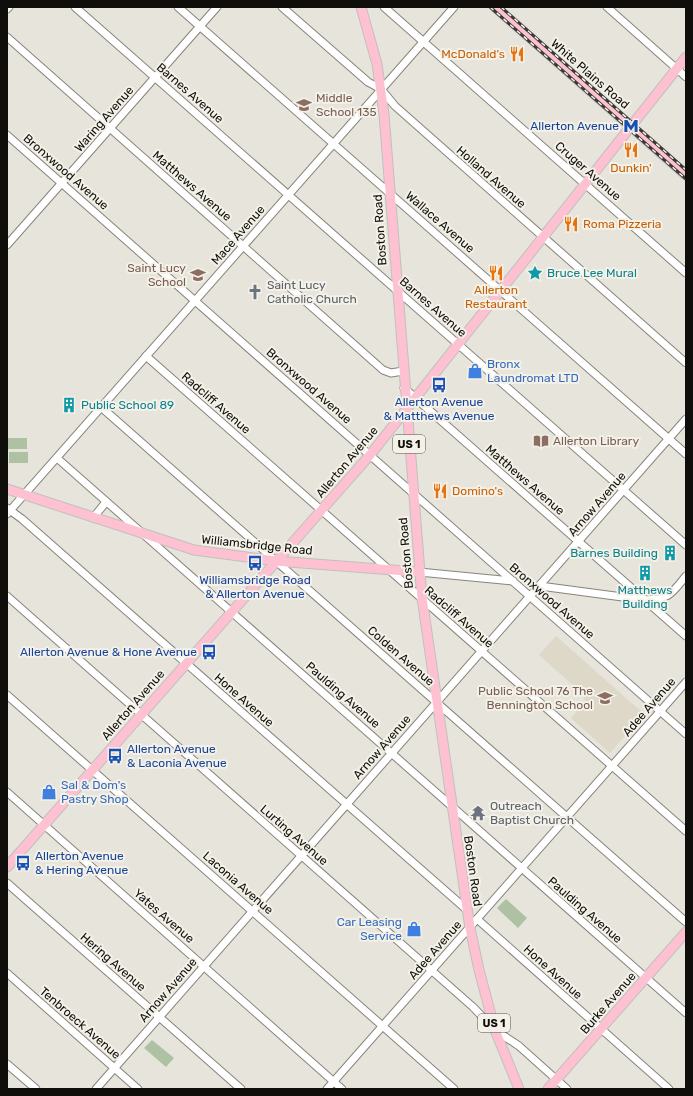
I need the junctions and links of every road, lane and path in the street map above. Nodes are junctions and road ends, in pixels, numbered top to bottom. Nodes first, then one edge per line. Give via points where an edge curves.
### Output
1 (75, 7) edge
2 (178, 7) edge
3 (217, 7) edge
4 (282, 7) edge
5 (361, 7) edge
6 (384, 7) edge
7 (454, 7) edge
8 (495, 7) edge
9 (607, 7) edge
10 (200, 26) junction
11 (7, 38) edge
12 (424, 42) junction
13 (686, 56) edge
14 (676, 69) junction
15 (155, 77) junction
16 (686, 77) edge
17 (381, 89) junction
18 (631, 126) junction
19 (110, 128) junction
20 (7, 135) edge
21 (334, 144) junction
22 (686, 175) edge
23 (62, 183) junction
24 (585, 184) junction
25 (390, 193) junction
26 (289, 195) junction
27 (543, 237) junction
28 (7, 245) edge
29 (244, 246) junction
30 (686, 272) edge
31 (397, 290) junction
32 (500, 290) junction
33 (195, 301) junction
34 (458, 344) junction
35 (146, 356) junction
36 (686, 363) edge
37 (403, 371) junction
38 (404, 388) junction
39 (415, 397) junction
40 (102, 407) junction
41 (406, 409) junction
42 (686, 419) edge
43 (669, 439) junction
44 (686, 454) edge
45 (370, 455) junction
46 (57, 458) junction
47 (7, 489) edge
48 (624, 490) junction
49 (413, 493) junction
50 (23, 496) junction
51 (106, 502) junction
52 (321, 510) junction
53 (8, 511) edge
54 (93, 518) junction
55 (142, 534) junction
56 (579, 541) junction
57 (686, 545) edge
58 (276, 561) junction
59 (387, 568) junction
60 (419, 572) junction
61 (686, 576) edge
62 (514, 581) junction
63 (540, 586) junction
64 (7, 596) edge
65 (530, 596) junction
66 (422, 598) junction
67 (645, 600) junction
68 (231, 612) junction
69 (686, 636) edge
70 (481, 651) junction
71 (186, 664) junction
72 (686, 682) edge
73 (7, 695) edge
74 (436, 702) junction
75 (660, 711) junction
76 (141, 714) junction
77 (686, 734) edge
78 (392, 754) junction
79 (612, 766) junction
80 (93, 769) junction
81 (7, 792) edge
82 (346, 805) junction
83 (451, 807) junction
84 (567, 817) junction
85 (44, 825) junction
86 (686, 831) edge
87 (301, 856) junction
88 (7, 867) edge
89 (522, 868) junction
90 (7, 883) edge
91 (466, 909) junction
92 (253, 911) junction
93 (477, 919) junction
94 (686, 922) edge
95 (470, 928) junction
96 (686, 932) edge
97 (204, 966) junction
98 (432, 970) junction
99 (7, 973) edge
100 (646, 978) junction
101 (686, 1013) edge
102 (159, 1017) junction
103 (383, 1026) junction
104 (601, 1029) junction
105 (495, 1030) junction
106 (7, 1064) edge
107 (114, 1068) junction
108 (556, 1080) junction
109 (334, 1082) junction
110 (36, 1089) edge
111 (96, 1089) edge
112 (138, 1089) edge
113 (241, 1089) edge
114 (327, 1089) edge
115 (342, 1089) edge
116 (454, 1089) edge
117 (519, 1089) edge
118 (548, 1089) edge
119 (567, 1089) edge
120 (669, 1089) edge

1 - 15 street, Barnes Avenue
2 - 10 street, Wallace Avenue
3 - 10 street, Waring Avenue
4 - 17 street, Holland Avenue via 368,82
5 - 17 main road, Boston Road / US 1 via 377,64
6 - 12 street, Cruger Avenue
7 - 12 street, Mace Avenue
8 - 18 main road, White Plains Road
9 - 14 street
10 - 15 street, Waring Avenue
10 - 21 street, Wallace Avenue
11 - 19 street, Matthews Avenue
12 - 17 street, Mace Avenue
12 - 24 street, Cruger Avenue
13 - 14 main road, Allerton Avenue
14 - 16 street
14 - 18 main road, Allerton Avenue
15 - 19 street, Waring Avenue
15 - 26 street, Barnes Avenue
17 - 21 street, Mace Avenue
17 - 25 main road, Boston Road / US 1
17 - 27 street, Holland Avenue via 395,106
18 - 22 main road, White Plains Road
18 - 24 main road, Allerton Avenue
19 - 23 street, Waring Avenue
19 - 29 street, Matthews Avenue
20 - 23 street, Bronxwood Avenue
21 - 25 street, Wallace Avenue
21 - 26 street, Mace Avenue
23 - 28 street, Waring Avenue
23 - 33 street, Bronxwood Avenue
24 - 27 main road, Allerton Avenue
24 - 30 street, Cruger Avenue
25 - 31 main road, Boston Road / US 1
25 - 32 street, Wallace Avenue
26 - 29 street, Mace Avenue
26 - 31 street, Barnes Avenue
27 - 32 main road, Allerton Avenue
27 - 36 street, Holland Avenue
29 - 33 street, Mace Avenue
29 - 37 street, Matthews Avenue via 383,370 391,373
31 - 34 street, Barnes Avenue
31 - 37 main road, Boston Road / US 1
32 - 34 main road, Allerton Avenue
32 - 43 street, Wallace Avenue
33 - 35 street, Mace Avenue
33 - 45 street, Bronxwood Avenue
34 - 39 main road, Allerton Avenue
34 - 48 street, Barnes Avenue
35 - 40 street, Mace Avenue
35 - 52 street, Radcliff Avenue
37 - 38 main road, Boston Road / US 1
38 - 39 street, Matthews Avenue
38 - 41 main road, Boston Road / US 1
39 - 41 main road, Allerton Avenue
39 - 56 street, Matthews Avenue
40 - 46 street, Mace Avenue
40 - 58 street, Colden Avenue
41 - 45 main road, Allerton Avenue
41 - 49 main road, Boston Road / US 1
42 - 43 street, Arnow Avenue
43 - 44 street, Wallace Avenue
43 - 48 street, Arnow Avenue
45 - 49 street, Bronxwood Avenue
45 - 52 main road, Allerton Avenue
46 - 50 street, Mace Avenue
46 - 51 street, Paulding Avenue
47 - 50 main road, Williamsbridge Road
48 - 56 street, Arnow Avenue
48 - 57 street, Barnes Avenue
49 - 60 main road, Boston Road / US 1
49 - 62 street, Bronxwood Avenue
50 - 53 street, Mace Avenue
50 - 54 main road, Williamsbridge Road
51 - 54 street
51 - 55 street, Paulding Avenue
52 - 58 main road, Allerton Avenue
52 - 59 street, Radcliff Avenue
53 - 71 street, Hone Avenue via 22,519
54 - 55 main road, Williamsbridge Road
55 - 58 main road, Williamsbridge Road via 194,550
55 - 68 street, Paulding Avenue
56 - 63 street, Arnow Avenue
56 - 67 street, Matthews Avenue
58 - 59 main road, Williamsbridge Road
58 - 68 main road, Allerton Avenue
58 - 74 street, Colden Avenue
59 - 60 main road, Williamsbridge Road
59 - 66 street, Radcliff Avenue
60 - 62 street, Williamsbridge Road
60 - 66 main road, Boston Road / US 1
61 - 67 street via 672,593 662,599
62 - 65 street, Bronxwood Avenue
63 - 65 street, Arnow Avenue
63 - 67 street
64 - 76 street, Lurting Avenue
65 - 70 street, Arnow Avenue
65 - 75 street, Bronxwood Avenue
66 - 70 street, Radcliff Avenue
66 - 74 main road, Boston Road / US 1
67 - 69 street, Matthews Avenue
68 - 71 main road, Allerton Avenue
68 - 78 street, Paulding Avenue
70 - 74 street, Arnow Avenue
70 - 79 street, Radcliff Avenue
71 - 76 main road, Allerton Avenue
71 - 82 street, Hone Avenue
72 - 75 street, Adee Avenue
73 - 80 street, Laconia Avenue
74 - 78 street, Arnow Avenue
74 - 83 main road, Boston Road / US 1
74 - 84 street, Colden Avenue
75 - 77 street, Bronxwood Avenue
75 - 79 street, Adee Avenue
76 - 80 main road, Allerton Avenue
76 - 87 street, Lurting Avenue
78 - 82 street, Arnow Avenue
78 - 83 street, Paulding Avenue
79 - 84 street, Adee Avenue
79 - 86 street, Radcliff Avenue
80 - 85 main road, Allerton Avenue
80 - 92 street, Laconia Avenue
81 - 85 street, Yates Avenue
82 - 87 street, Arnow Avenue
82 - 91 street, Hone Avenue
83 - 89 street, Paulding Avenue
83 - 91 main road, Boston Road / US 1
84 - 89 street, Adee Avenue
84 - 94 street, Colden Avenue
85 - 88 main road, Allerton Avenue
85 - 97 street, Yates Avenue
87 - 92 street, Arnow Avenue
87 - 98 street, Lurting Avenue
89 - 93 street, Adee Avenue
89 - 100 street, Paulding Avenue
90 - 102 street, Hering Avenue
91 - 95 main road, Boston Road / US 1
92 - 97 street, Arnow Avenue
92 - 103 street, Laconia Avenue
93 - 95 street, Adee Avenue
93 - 104 street, Hone Avenue
95 - 98 street, Adee Avenue
95 - 105 main road, Boston Road / US 1
96 - 100 main road, Burke Avenue
97 - 102 street, Arnow Avenue
97 - 109 street, Yates Avenue
98 - 103 street, Adee Avenue
98 - 105 street, Lurting Avenue
99 - 107 street, Tenbroeck Avenue
100 - 101 street, Paulding Avenue
100 - 104 main road, Burke Avenue
102 - 107 street, Arnow Avenue
102 - 113 street, Hering Avenue
103 - 109 street, Adee Avenue
103 - 116 street, Laconia Avenue
104 - 108 main road, Burke Avenue
104 - 120 street, Hone Avenue
105 - 108 street, Lurting Avenue via 519,1046
105 - 117 main road, Boston Road / US 1
106 - 110 street
107 - 111 street, Arnow Avenue
107 - 112 street, Tenbroeck Avenue
108 - 118 main road, Burke Avenue
108 - 119 street, Lurting Avenue
109 - 114 street, Adee Avenue
109 - 115 street, Yates Avenue

